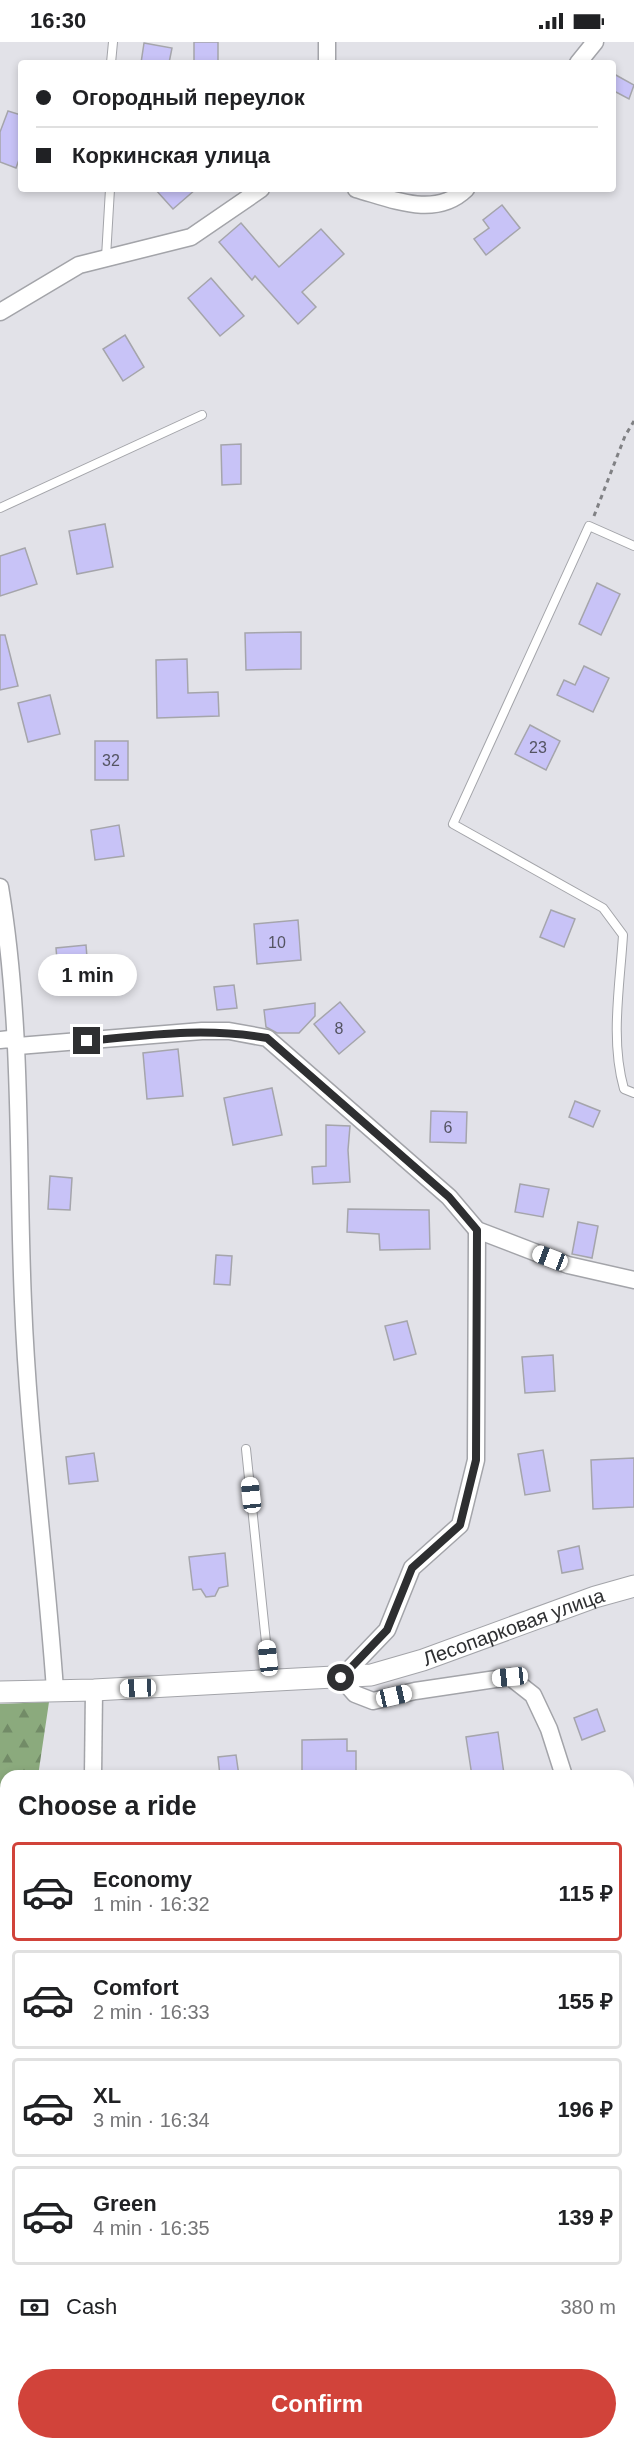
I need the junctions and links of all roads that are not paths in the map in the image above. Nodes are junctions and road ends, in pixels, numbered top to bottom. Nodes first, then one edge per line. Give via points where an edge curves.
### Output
1 (113, 42) edge
2 (327, 42) edge
3 (595, 42) edge
4 (111, 60) edge
5 (327, 60) edge
6 (580, 60) edge
7 (110, 192) edge
8 (257, 192) edge
9 (367, 192) edge
10 (463, 192) edge
11 (106, 257) junction
12 (0, 312) edge
13 (202, 415) dead end
14 (0, 508) edge
15 (634, 546) edge
16 (0, 887) edge
17 (0, 1040) edge
18 (18, 1046) junction
19 (634, 1093) edge
20 (477, 1230) junction
21 (634, 1281) edge
22 (246, 1449) dead end
23 (634, 1586) edge
24 (341, 1678) junction
25 (270, 1682) junction
26 (55, 1690) junction
27 (94, 1690) junction
28 (0, 1692) edge
29 (93, 1770) edge
30 (562, 1770) edge

1 - 4 lane
2 - 5 street
3 - 6 street
7 - 11 lane
8 - 11 street via 191,237
9 - 10 street via 420,206 454,201
11 - 12 street via 79,265
13 - 14 lane
15 - 19 lane via 589,526 453,824 603,908 623,935 619,1069 624,1089
16 - 18 street via 10,948
17 - 18 street via 10,1039
18 - 20 street via 202,1031 267,1038 449,1197
18 - 26 street via 23,1302 32,1449
20 - 21 street via 568,1265
20 - 24 street via 476,1460 460,1525 412,1568 387,1630
22 - 25 lane
23 - 24 street, Лесопарковая улица via 423,1659 371,1675
24 - 25 street, Лесопарковая улица
24 - 30 street via 355,1694 373,1701 510,1677 533,1695
25 - 27 street, Лесопарковая улица
26 - 27 street, Лесопарковая улица
26 - 28 street, Лесопарковая улица
27 - 29 street

